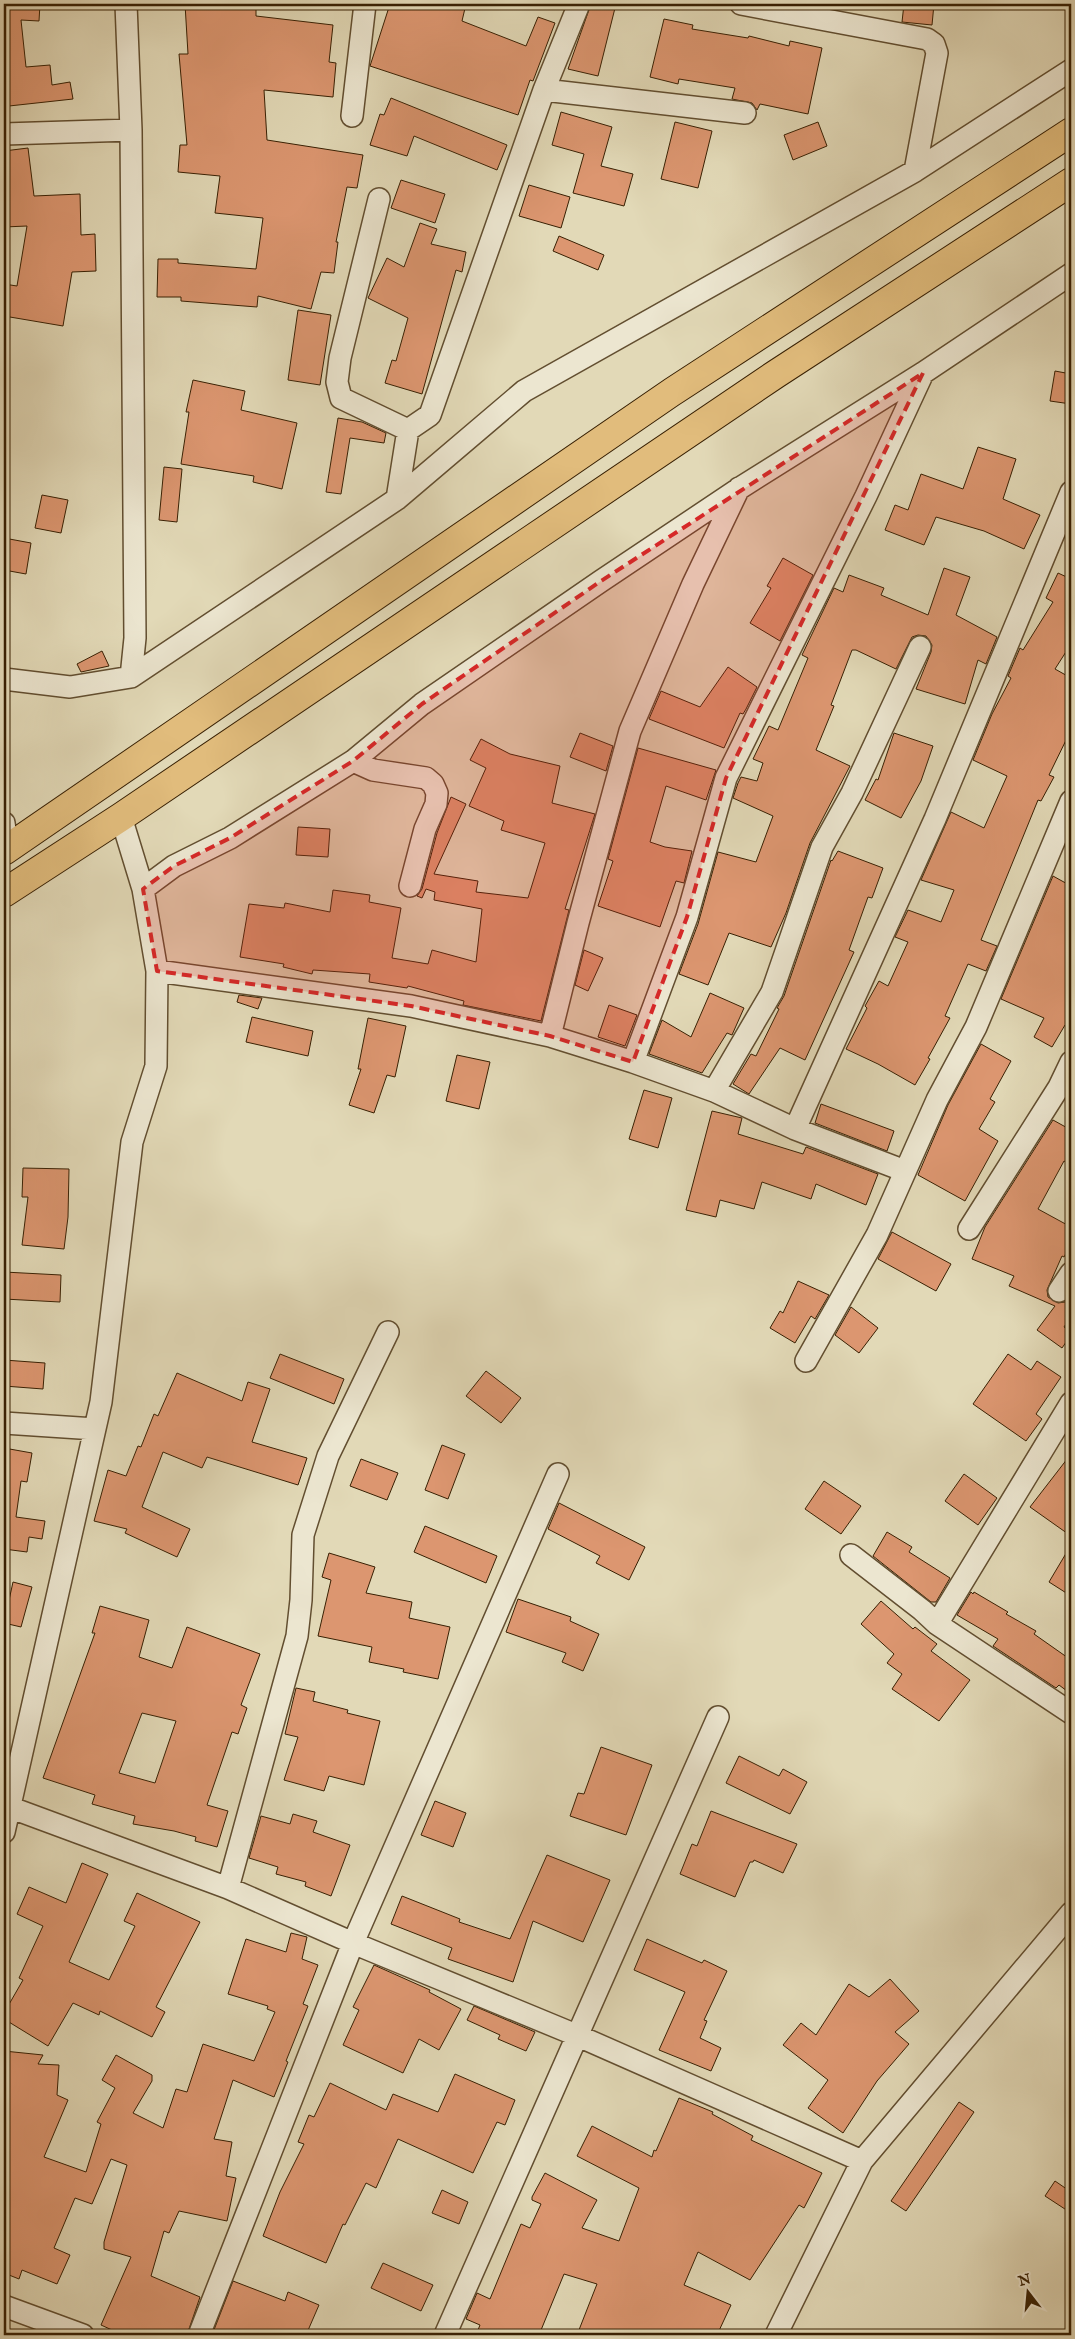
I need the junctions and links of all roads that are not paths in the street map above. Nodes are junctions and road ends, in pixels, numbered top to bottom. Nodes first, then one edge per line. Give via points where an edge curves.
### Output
1 (126, 4) edge
2 (365, 4) edge
3 (579, 4) edge
4 (741, 4) edge
5 (1071, 70) edge
6 (544, 90) junction
7 (745, 113) dead end
8 (352, 116) dead end
9 (131, 130) junction
10 (1071, 132) edge
11 (4, 134) edge
12 (915, 172) junction
13 (1071, 182) edge
14 (379, 199) dead end
15 (1071, 274) edge
16 (923, 373) junction
17 (408, 430) junction
18 (740, 488) junction
19 (1071, 492) edge
20 (398, 499) junction
21 (920, 647) dead end
22 (131, 677) junction
23 (4, 678) edge
24 (353, 760) junction
25 (1071, 801) edge
26 (121, 817) junction
27 (5, 841) edge
28 (410, 886) dead end
29 (143, 888) junction
30 (4, 893) edge
31 (157, 971) junction
32 (550, 1036) junction
33 (633, 1062) junction
34 (1071, 1062) edge
35 (714, 1091) junction
36 (1065, 1091) edge
37 (795, 1129) junction
38 (906, 1171) junction
39 (969, 1229) dead end
40 (1071, 1273) edge
41 (1059, 1291) dead end
42 (388, 1332) dead end
43 (806, 1361) dead end
44 (1071, 1403) edge
45 (4, 1423) edge
46 (95, 1429) junction
47 (558, 1474) dead end
48 (851, 1555) dead end
49 (937, 1624) junction
50 (1071, 1713) edge
51 (718, 1717) dead end
52 (9, 1807) junction
53 (4, 1832) edge
54 (228, 1888) junction
55 (1071, 1913) edge
56 (353, 1943) junction
57 (576, 2035) junction
58 (862, 2161) junction
59 (4, 2306) edge
60 (79, 2334) edge
61 (199, 2335) edge
62 (445, 2335) edge
63 (776, 2335) edge

1 - 9 street
2 - 8 street
3 - 6 street
4 - 12 street via 927,39 934,44 938,53
5 - 12 street
6 - 7 street
6 - 17 street via 430,415
9 - 11 street
9 - 22 street via 135,638
10 - 27 highway via 672,392
12 - 20 street via 524,391
13 - 26 highway via 768,379
14 - 17 street via 337,382 341,398
15 - 16 street
16 - 18 street
16 - 33 street via 726,778 687,917
17 - 20 street
18 - 24 street via 422,704
18 - 32 street via 693,584 630,731
19 - 37 street via 935,819
20 - 22 street
21 - 35 street via 852,793 822,847 772,992
22 - 23 street via 70,687
24 - 28 street via 373,770 426,778 437,792
24 - 29 street via 230,838 174,866
25 - 38 street via 976,1027 937,1100
26 - 29 street
26 - 30 highway
29 - 31 street
31 - 32 street via 411,1006
31 - 46 street via 156,1066 132,1142
32 - 33 street
33 - 35 street
34 - 36 street
35 - 37 street
36 - 39 street
37 - 38 street
38 - 43 street via 877,1236
40 - 41 street
42 - 54 street via 328,1456 302,1535 297,1636
44 - 49 street
45 - 46 street
46 - 52 street
47 - 56 street
48 - 49 street
49 - 50 street
51 - 57 street
52 - 53 street
52 - 54 street
54 - 56 street
55 - 58 street
56 - 57 street
56 - 61 street
57 - 58 street
57 - 62 street
58 - 63 street
59 - 60 street

